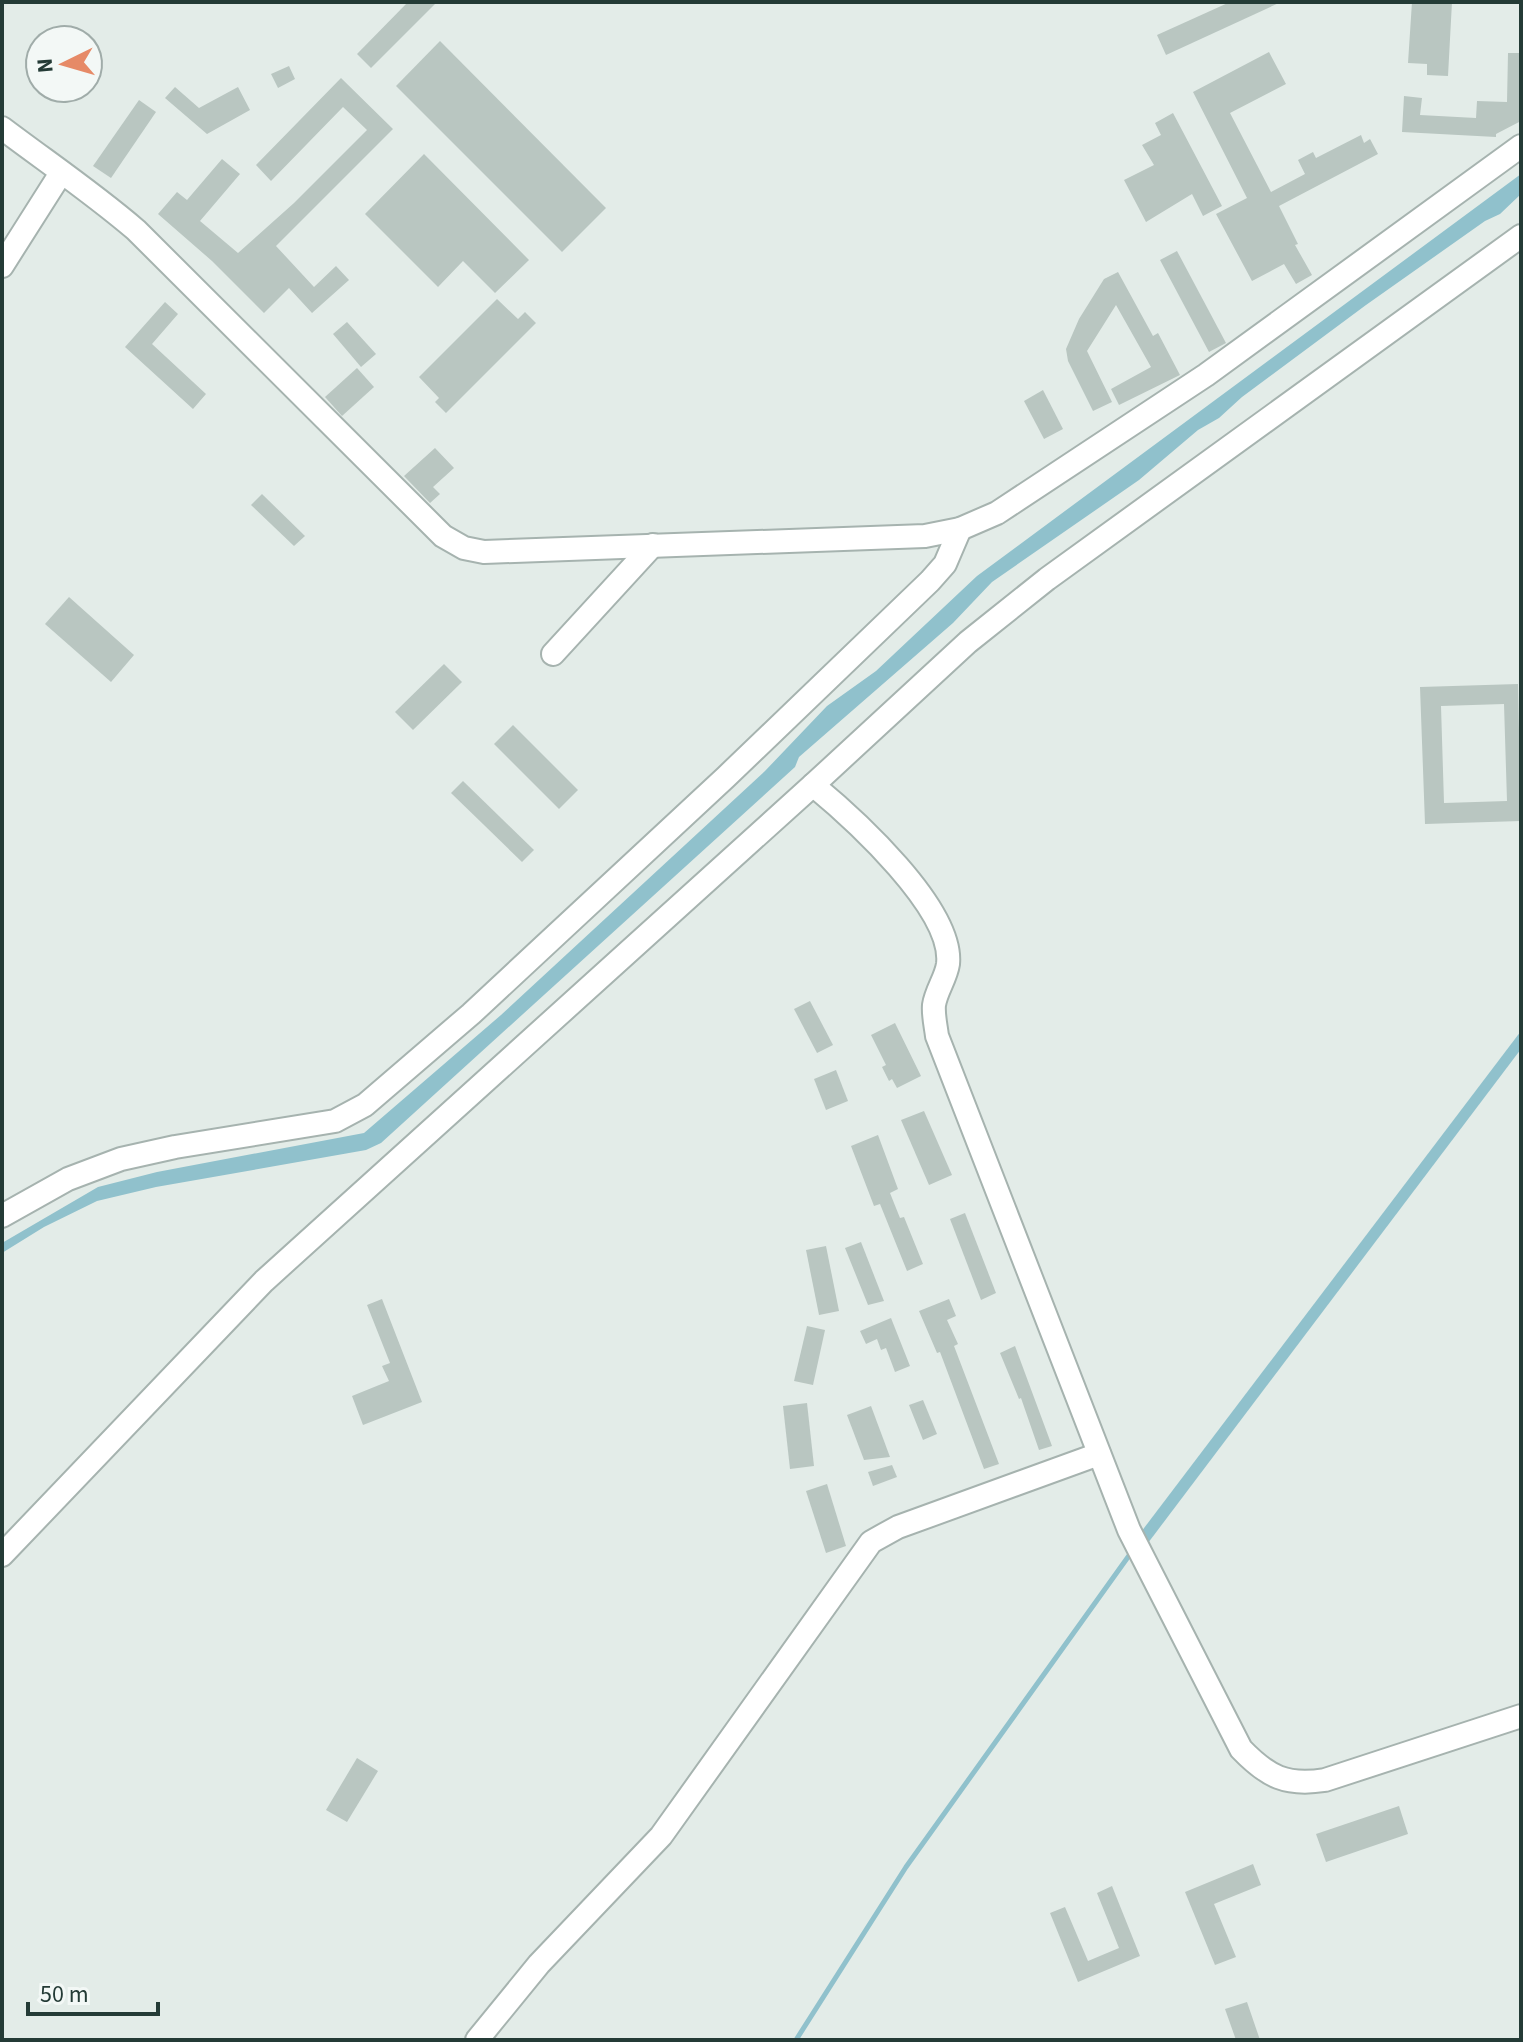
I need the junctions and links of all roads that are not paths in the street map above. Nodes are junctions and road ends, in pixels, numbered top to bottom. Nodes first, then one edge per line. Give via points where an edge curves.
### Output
1 (2, 128) edge
2 (1521, 146) edge
3 (61, 173) junction
4 (1521, 236) edge
5 (2, 266) edge
6 (960, 529) junction
7 (653, 545) junction
8 (553, 654) dead end
9 (813, 785) junction
10 (2, 1216) edge
11 (1099, 1454) junction
12 (2, 1555) edge
13 (1521, 1716) edge
14 (477, 2040) edge

1 - 3 street
2 - 6 street via 1206,375 997,513
3 - 5 street
3 - 7 street via 136,230 443,536 484,552
4 - 9 street via 1047,579 968,642
6 - 7 street via 925,536
6 - 10 street via 945,564 930,581 483,1004 365,1105 335,1121 121,1159 68,1179
7 - 8 street
9 - 11 street via 892,859 944,935 948,963 934,1005 937,1036
9 - 12 street via 264,1281
11 - 13 street via 1129,1530 1241,1749 1258,1767 1282,1780 1325,1780
11 - 14 street via 898,1527 871,1542 661,1836 539,1964

